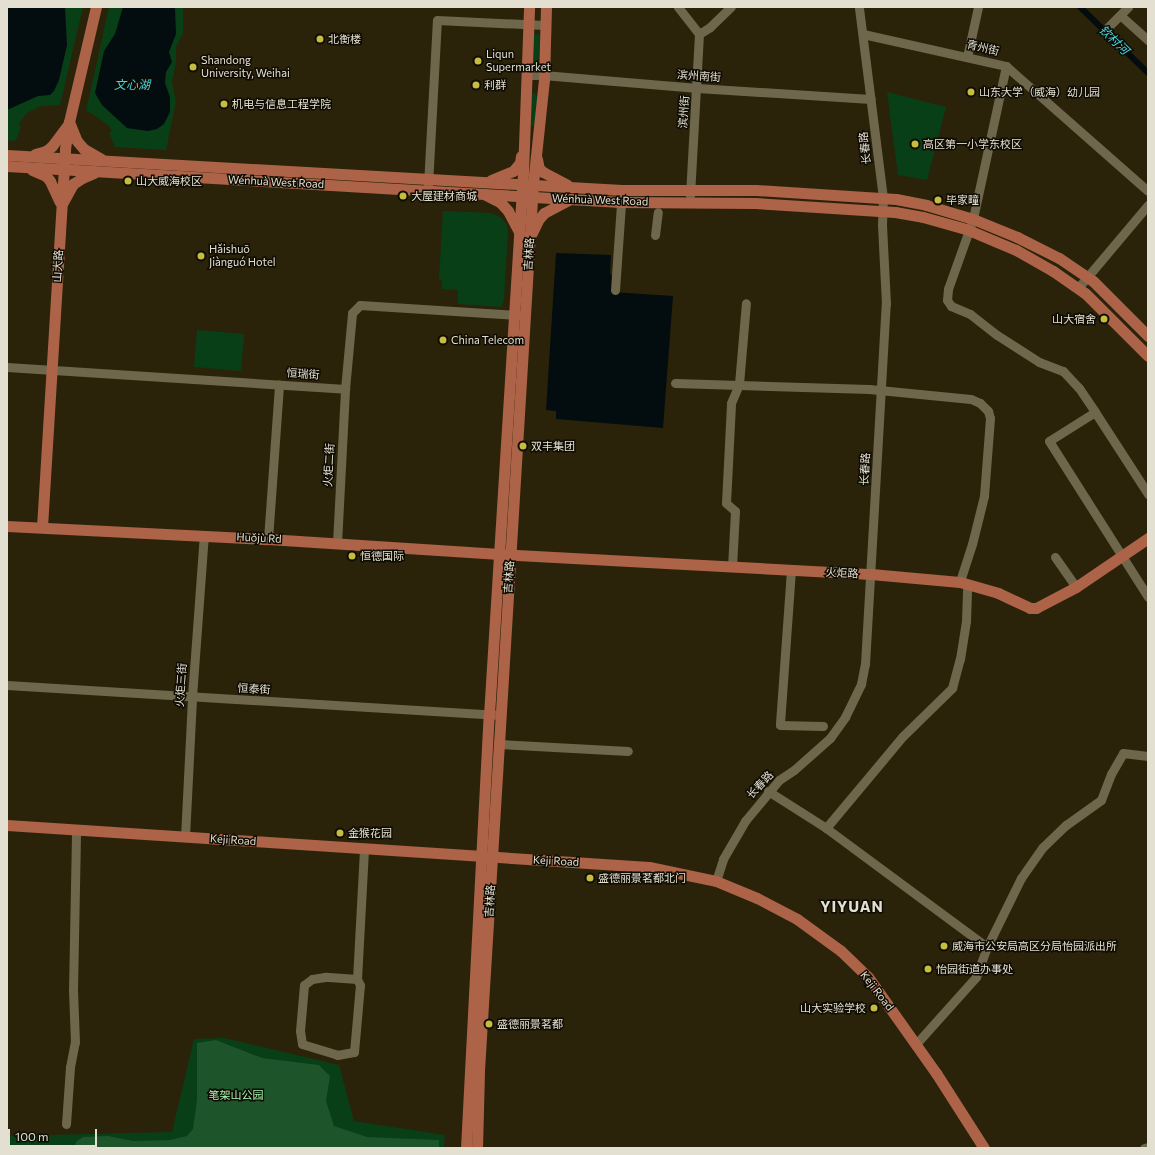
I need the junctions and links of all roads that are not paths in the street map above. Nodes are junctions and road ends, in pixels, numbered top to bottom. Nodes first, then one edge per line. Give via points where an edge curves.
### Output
1 (96, 7) edge
2 (528, 7) edge
3 (546, 7) edge
4 (678, 7) edge
5 (731, 7) edge
6 (859, 7) edge
7 (978, 7) edge
8 (1128, 7) edge
9 (1120, 14) junction
10 (527, 25) junction
11 (545, 25) junction
12 (1107, 28) dead end
13 (699, 34) junction
14 (863, 34) junction
15 (1148, 40) edge
16 (967, 57) junction
17 (1006, 66) junction
18 (526, 75) junction
19 (543, 75) junction
20 (697, 88) junction
21 (871, 99) junction
22 (69, 122) junction
23 (523, 150) junction
24 (536, 152) junction
25 (12, 161) edge
26 (64, 164) junction
27 (106, 166) junction
28 (528, 184) junction
29 (428, 185) junction
30 (571, 187) junction
31 (484, 188) junction
32 (622, 190) junction
33 (690, 190) junction
34 (1148, 191) edge
35 (527, 196) junction
36 (883, 198) junction
37 (572, 199) junction
38 (621, 202) junction
39 (690, 202) junction
40 (1148, 205) edge
41 (61, 206) junction
42 (882, 210) junction
43 (658, 212) dead end
44 (973, 219) junction
45 (970, 230) junction
46 (525, 235) junction
47 (655, 235) dead end
48 (1086, 277) junction
49 (1078, 288) junction
50 (615, 290) dead end
51 (746, 303) dead end
52 (520, 315) junction
53 (1148, 336) edge
54 (1148, 356) edge
55 (7, 366) edge
56 (52, 369) junction
57 (675, 383) dead end
58 (279, 384) junction
59 (739, 384) junction
60 (345, 389) junction
61 (882, 392) junction
62 (1095, 412) junction
63 (1148, 494) edge
64 (7, 526) edge
65 (42, 527) junction
66 (204, 535) junction
67 (1148, 538) edge
68 (268, 539) junction
69 (336, 543) junction
70 (505, 555) junction
71 (1055, 557) dead end
72 (1122, 557) junction
73 (732, 567) junction
74 (791, 570) junction
75 (871, 574) junction
76 (964, 583) junction
77 (1076, 587) junction
78 (1148, 597) edge
79 (7, 685) edge
80 (192, 697) junction
81 (489, 715) junction
82 (500, 715) junction
83 (823, 726) dead end
84 (499, 744) junction
85 (628, 751) dead end
86 (1148, 756) edge
87 (768, 791) junction
88 (7, 825) edge
89 (826, 828) junction
90 (76, 830) junction
91 (185, 836) junction
92 (364, 849) junction
93 (487, 856) junction
94 (716, 881) junction
95 (987, 947) junction
96 (357, 979) junction
97 (916, 1044) junction
98 (66, 1124) dead end
99 (1148, 1146) edge
100 (466, 1148) edge
101 (477, 1148) edge
102 (984, 1148) edge
103 (1144, 1148) edge

1 - 22 main road, 山大路
2 - 10 main road, 吉林路
3 - 11 main road, 吉林路
4 - 13 street
5 - 13 street
6 - 14 street, 长春路
7 - 16 street
8 - 9 street
9 - 12 street
9 - 15 street
10 - 11 street
10 - 18 main road, 吉林路
10 - 29 street via 437,20
11 - 19 main road, 吉林路
13 - 20 street, 滨州街
14 - 16 street, 青州街
14 - 21 street, 长春路
16 - 17 street, 青州街
17 - 34 street, 青州街
17 - 44 street
18 - 19 street, 滨州南街
18 - 23 main road, 吉林路
19 - 20 street, 滨州南街
19 - 24 main road, 吉林路
20 - 21 street, 滨州南街
20 - 33 street, 滨州街
21 - 36 street, 长春路
22 - 25 main road via 56,143 46,151
22 - 26 main road, 山大路
22 - 27 main road via 77,141
23 - 28 main road, 吉林路
23 - 31 main road via 520,163 513,171
24 - 28 main road, 吉林路
24 - 30 main road via 539,168
25 - 26 main road, Wénhuà West Road
25 - 41 main road via 46,176 56,190
26 - 27 main road, Wénhuà West Road
26 - 41 main road, 山大路
27 - 29 main road, Wénhuà West Road
27 - 41 main road via 77,181
28 - 30 main road, Wénhuà West Road
28 - 31 main road, Wénhuà West Road
28 - 35 main road, 吉林路
29 - 31 main road, Wénhuà West Road
30 - 32 main road, Wénhuà West Road
31 - 35 main road, Wénhuà West Road
31 - 46 main road via 508,211
32 - 33 main road, Wénhuà West Road
32 - 38 street
33 - 36 main road, Wénhuà West Road via 756,190
33 - 39 street, 滨州街
35 - 37 main road, Wénhuà West Road
35 - 46 main road, 吉林路
36 - 42 street, 长春路
36 - 44 main road, Wénhuà West Road via 926,205
37 - 38 main road, Wénhuà West Road
37 - 46 main road via 544,213
38 - 39 main road, Wénhuà West Road
38 - 50 street
39 - 42 main road, Wénhuà West Road
40 - 48 street
41 - 56 main road, 山大路
42 - 45 main road, Wénhuà West Road via 923,217
42 - 61 street, 长春路 via 886,304
43 - 47 street
44 - 45 street
44 - 48 main road, Wénhuà West Road via 1024,240 1059,258
45 - 49 main road, Wénhuà West Road via 1016,250
45 - 62 street via 948,289 947,300 951,306 970,314 997,336 1038,362 1062,371 1079,388
46 - 52 main road, 吉林路
48 - 49 street
48 - 53 main road, Wénhuà West Road via 1130,316
49 - 54 main road, Wénhuà West Road via 1085,292
51 - 59 street
52 - 60 street via 360,305 352,313
52 - 70 main road, 吉林路
55 - 56 street, 恒瑞街
56 - 58 street, 恒瑞街
56 - 65 main road, 山大路
57 - 59 street
58 - 60 street, 恒瑞街
58 - 68 street
59 - 61 street via 869,389
59 - 73 street via 731,403 726,503 735,511
60 - 69 street, 火炬二街
61 - 75 street, 长春路
61 - 76 street via 971,399 988,411 990,418 984,496
62 - 63 street
62 - 72 street via 1049,441
64 - 65 main road, Huǒjù Rd
65 - 66 main road, Huǒjù Rd
66 - 68 main road, Huǒjù Rd
66 - 80 street, 火炬三街
67 - 72 main road, 火炬路
68 - 69 main road, Huǒjù Rd
69 - 70 main road, Huǒjù Rd
70 - 73 main road, 火炬路
70 - 81 main road, 吉林路
70 - 82 main road, 吉林路
71 - 77 street
72 - 77 main road, 火炬路
72 - 78 street
73 - 74 main road, 火炬路
74 - 75 main road, 火炬路
74 - 83 street via 780,725
75 - 76 main road, 火炬路
75 - 87 street, 长春路 via 865,664 854,702 830,738
76 - 77 main road, 火炬路 via 998,593 1030,608 1036,608
76 - 89 street via 966,621 952,688 903,736
79 - 80 street, 恒泰街
80 - 81 street, 恒泰街
80 - 91 street, 火炬三街
81 - 82 street, 恒泰街
81 - 93 main road, 吉林路
82 - 84 main road, 吉林路
84 - 85 street
84 - 93 main road, 吉林路
86 - 95 street via 1123,753 1101,800 1066,825 1043,847 1021,878
87 - 89 street
87 - 94 street, 长春路 via 733,839
88 - 90 main road, Keji Road
89 - 95 street
90 - 91 main road, Keji Road
90 - 98 street via 73,991 75,1042 70,1067
91 - 92 main road, Keji Road
92 - 93 main road, Keji Road
92 - 96 street
93 - 94 main road, Keji Road via 649,867
93 - 100 main road, 吉林路
93 - 101 main road, 吉林路
94 - 97 main road, Keji Road via 757,898 796,919 841,951 868,977
95 - 97 street via 976,977
96 - 96 street via 360,985 354,1052 337,1055 302,1044 300,1031 304,985 312,979 325,977
97 - 102 main road, Keji Road
99 - 103 street

